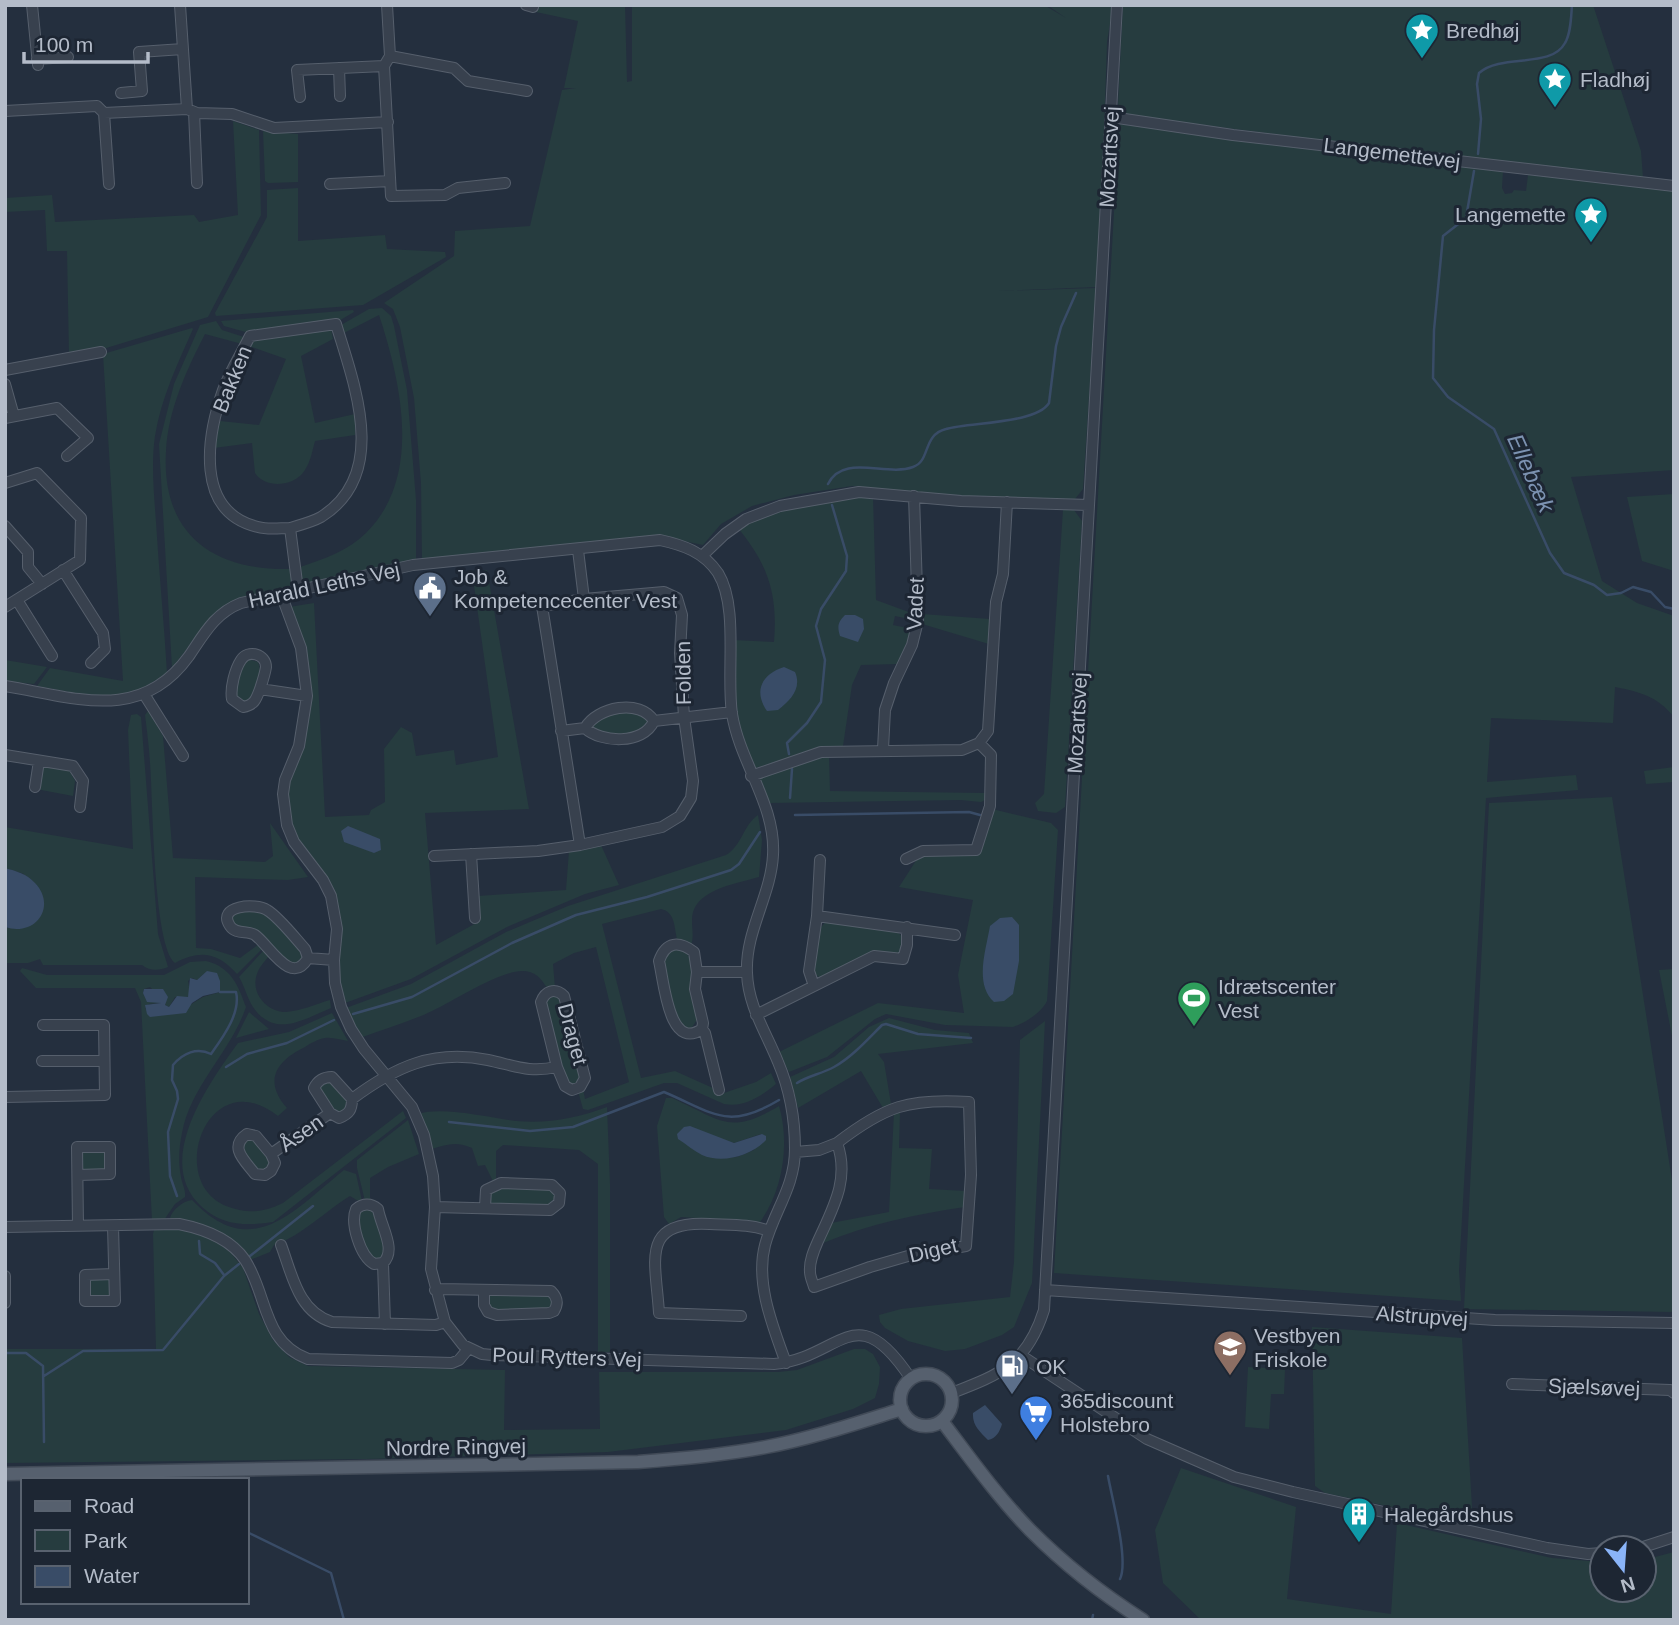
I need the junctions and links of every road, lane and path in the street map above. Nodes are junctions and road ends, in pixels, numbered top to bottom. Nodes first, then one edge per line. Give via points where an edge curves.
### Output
1 (32, 5) edge
2 (180, 5) edge
3 (387, 5) edge
4 (1117, 5) edge
5 (183, 49) junction
6 (390, 56) junction
7 (68, 57) dead end
8 (384, 66) junction
9 (339, 68) junction
10 (527, 91) dead end
11 (121, 93) dead end
12 (340, 96) dead end
13 (300, 97) dead end
14 (5, 111) edge
15 (193, 111) junction
16 (104, 113) junction
17 (1111, 117) junction
18 (388, 122) junction
19 (390, 181) junction
20 (197, 183) dead end
21 (505, 183) dead end
22 (109, 184) dead end
23 (330, 184) dead end
24 (1674, 186) edge
25 (101, 352) dead end
26 (5, 370) edge
27 (5, 384) edge
28 (10, 417) edge
29 (67, 456) dead end
30 (5, 483) edge
31 (914, 496) junction
32 (1007, 502) junction
33 (1089, 505) junction
34 (5, 526) edge
35 (290, 528) junction
36 (578, 550) junction
37 (702, 556) junction
38 (63, 570) junction
39 (42, 584) junction
40 (298, 590) junction
41 (281, 594) junction
42 (584, 599) junction
43 (17, 600) junction
44 (5, 607) edge
45 (52, 656) dead end
46 (91, 663) dead end
47 (5, 686) edge
48 (260, 690) junction
49 (144, 694) junction
50 (307, 696) junction
51 (732, 712) junction
52 (684, 717) junction
53 (654, 721) junction
54 (585, 727) junction
55 (561, 732) junction
56 (979, 743) junction
57 (883, 749) junction
58 (5, 755) edge
59 (184, 756) dead end
60 (39, 761) junction
61 (751, 776) junction
62 (34, 787) dead end
63 (80, 807) dead end
64 (580, 845) junction
65 (471, 854) junction
66 (434, 856) dead end
67 (906, 859) dead end
68 (820, 860) dead end
69 (817, 915) junction
70 (475, 918) dead end
71 (907, 927) junction
72 (956, 935) dead end
73 (308, 958) junction
74 (334, 960) junction
75 (697, 972) junction
76 (746, 972) junction
77 (814, 986) junction
78 (755, 1015) junction
79 (43, 1025) dead end
80 (702, 1029) junction
81 (42, 1061) dead end
82 (104, 1061) junction
83 (557, 1067) junction
84 (386, 1074) junction
85 (719, 1090) dead end
86 (5, 1097) edge
87 (352, 1099) junction
88 (330, 1113) junction
89 (836, 1143) junction
90 (795, 1152) junction
91 (271, 1154) dead end
92 (78, 1175) dead end
93 (435, 1207) junction
94 (485, 1207) junction
95 (78, 1226) junction
96 (113, 1226) junction
97 (5, 1227) edge
98 (769, 1231) junction
99 (281, 1245) dead end
100 (383, 1263) junction
101 (114, 1274) dead end
102 (5, 1276) edge
103 (435, 1290) junction
104 (484, 1290) junction
105 (1045, 1290) junction
106 (5, 1303) edge
107 (741, 1316) dead end
108 (445, 1322) junction
109 (1674, 1323) edge
110 (385, 1324) junction
111 (469, 1348) junction
112 (1022, 1356) junction
113 (786, 1363) junction
114 (911, 1379) junction
115 (1512, 1384) dead end
116 (952, 1392) junction
117 (1674, 1394) edge
118 (902, 1409) junction
119 (942, 1421) junction
120 (5, 1474) edge
121 (1588, 1554) edge
122 (1143, 1620) edge

1 - 7 street via 38,62
2 - 5 street
3 - 6 street
4 - 17 street, Mozartsvej
5 - 11 street via 139,52 142,91
5 - 15 street
6 - 8 street
6 - 10 street via 454,68 468,81
8 - 9 street
8 - 18 street
9 - 12 street
9 - 13 street via 297,70
14 - 16 street via 97,106
15 - 16 street
15 - 18 street via 232,114 274,128
15 - 20 street
16 - 22 street
17 - 24 street, Langemettevej
17 - 33 street, Mozartsvej
18 - 19 street
19 - 21 street via 391,196 445,195 458,188
19 - 23 street
25 - 26 street
27 - 28 street
28 - 29 street via 57,408 88,439
30 - 38 street via 37,474 81,518 80,560
31 - 32 street
31 - 37 street via 859,492 780,506 746,519
31 - 57 street, Vadet via 918,621 885,710
32 - 33 street
32 - 56 street via 988,731
33 - 105 street, Mozartsvej
34 - 39 street via 28,552 28,567
35 - 35 street, Bakken via 320,518 340,501 356,473 362,440 358,396 336,324 250,336 223,389 209,447 212,484 222,505 240,522
35 - 40 street
36 - 37 street, Harald Leths Vej via 660,540 684,545
36 - 40 street, Harald Leths Vej via 413,565
36 - 42 street
37 - 51 street via 726,592
38 - 39 street
38 - 46 street via 103,633 106,649
39 - 43 street
40 - 41 street, Harald Leths Vej
41 - 49 street, Harald Leths Vej via 241,603 219,614 184,662
41 - 50 street, Poul Rytters Vej via 301,648
42 - 52 street, Folden via 664,592 677,598 682,615
42 - 55 street, Folden via 542,606
43 - 44 street
43 - 45 street
47 - 49 street, Harald Leths Vej via 94,702
48 - 48 street via 265,661 246,655 232,699 250,706
48 - 50 street
49 - 59 street
50 - 74 street, Poul Rytters Vej via 299,746 285,780 284,813 293,842 331,896 337,929
51 - 52 street, Folden
51 - 61 street
52 - 53 street, Folden
52 - 64 street, Folden via 693,781 691,798 680,816 662,827
53 - 54 street, Folden via 650,728 625,738 599,737
53 - 54 street, Folden via 645,712 619,708 598,714
54 - 55 street, Folden
55 - 64 street, Folden
56 - 57 street via 962,750
56 - 67 street via 991,755 990,806 976,850 923,850
57 - 61 street via 821,752
58 - 60 street
60 - 62 street
60 - 63 street via 73,766 83,780
61 - 76 street via 769,816 773,856 749,942
64 - 65 street, Folden
65 - 66 street, Folden
65 - 70 street
68 - 69 street
69 - 71 street
69 - 77 street via 809,971
71 - 72 street
71 - 77 street via 903,959 874,956
73 - 73 street via 295,969 286,967 253,934 229,926 228,917 240,906 266,909 305,949
73 - 74 street
74 - 84 street, Poul Rytters Vej via 335,983 351,1029
75 - 76 street
75 - 80 street
75 - 80 street via 694,952 684,944 671,945 662,952 659,961 675,1027 693,1035
76 - 78 street
77 - 78 street
78 - 90 street via 785,1078
79 - 82 street via 104,1026
80 - 85 street
81 - 82 street
82 - 86 street via 105,1095
83 - 83 street, Draget via 541,1002 551,991 564,996 583,1084 568,1088
83 - 84 street, Draget via 533,1071 452,1057
84 - 87 street, Åsen
84 - 93 street, Poul Rytters Vej via 421,1126 432,1166
87 - 88 street, Åsen via 347,1115 339,1118
87 - 88 street, Åsen via 332,1077 317,1082 314,1088
88 - 91 street, Åsen
89 - 89 street, Diget via 842,1174 837,1200 812,1254 814,1287 908,1256 966,1246 970,1102 935,1100 888,1109
89 - 90 street, Diget
90 - 98 street via 785,1199
92 - 95 street
93 - 94 street
93 - 103 street, Poul Rytters Vej via 431,1256
94 - 94 street via 550,1210 559,1203 560,1193 552,1185 501,1183 486,1190
95 - 96 street
95 - 97 street
96 - 101 street
96 - 111 street via 179,1224 224,1241 246,1263 279,1338 308,1359 452,1363
98 - 107 street via 754,1226 687,1223 659,1238 655,1251 659,1313
98 - 113 street via 762,1277
99 - 110 street via 296,1289 321,1319
100 - 100 street via 391,1250 378,1209 365,1204 356,1209 353,1219 365,1256 374,1264
100 - 110 street
102 - 106 street
103 - 104 street
103 - 108 street, Poul Rytters Vej
104 - 104 street via 551,1291 557,1303 549,1313 497,1315 484,1305
105 - 109 street, Alstrupvej via 1495,1320
105 - 112 street, Mozartsvej via 1039,1326
108 - 110 street
108 - 111 street, Poul Rytters Vej
111 - 113 street, Poul Rytters Vej via 492,1355
112 - 116 street, Mozartsvej via 998,1375
112 - 121 street via 1147,1439 1234,1477
113 - 114 street, Poul Rytters Vej via 838,1340 861,1336 883,1344
114 - 116 main road via 930,1374
114 - 118 main road via 901,1392
115 - 117 street, Sjælsøvej via 1670,1390
116 - 119 main road via 951,1408
118 - 119 main road via 919,1425
118 - 120 main road, Nordre Ringvej via 767,1447 638,1462
119 - 122 main road via 1029,1529 1084,1578

